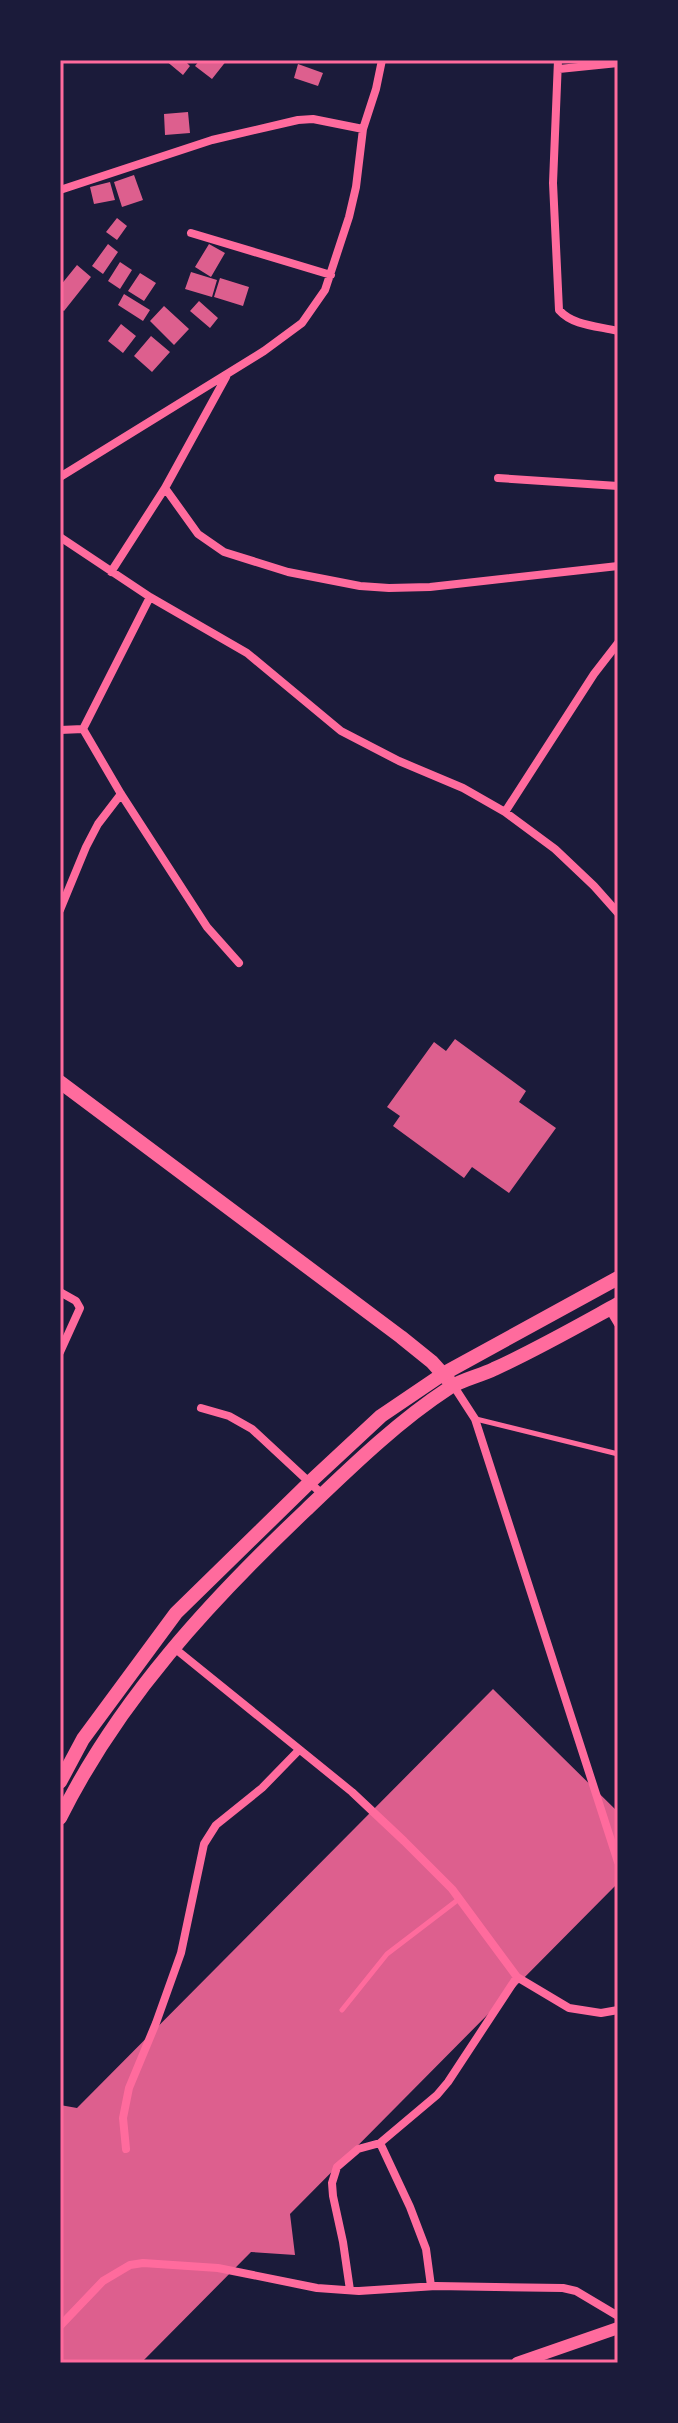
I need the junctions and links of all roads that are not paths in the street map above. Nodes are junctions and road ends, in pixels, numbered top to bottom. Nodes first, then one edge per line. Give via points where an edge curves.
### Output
1 (382, 60) edge
2 (618, 63) edge
3 (558, 65) edge
4 (363, 129) junction
5 (60, 190) edge
6 (191, 233) dead end
7 (331, 275) junction
8 (618, 331) edge
9 (227, 375) junction
10 (60, 477) edge
11 (498, 478) dead end
12 (618, 486) edge
13 (165, 488) junction
14 (60, 537) edge
15 (618, 566) edge
16 (111, 572) junction
17 (150, 597) junction
18 (618, 643) edge
19 (83, 729) junction
20 (60, 730) edge
21 (121, 794) junction
22 (505, 812) junction
23 (60, 910) edge
24 (618, 913) edge
25 (239, 963) dead end
26 (60, 1082) edge
27 (618, 1278) edge
28 (60, 1292) edge
29 (614, 1306) edge
30 (618, 1324) edge
31 (60, 1352) edge
32 (448, 1380) junction
33 (201, 1408) dead end
34 (475, 1419) junction
35 (618, 1454) edge
36 (310, 1482) junction
37 (322, 1494) junction
38 (173, 1647) junction
39 (299, 1750) junction
40 (60, 1782) edge
41 (60, 1818) edge
42 (618, 1862) edge
43 (459, 1899) junction
44 (517, 1977) junction
45 (342, 2010) dead end
46 (618, 2010) edge
47 (380, 2143) junction
48 (126, 2149) dead end
49 (431, 2286) junction
50 (350, 2290) junction
51 (618, 2316) edge
52 (60, 2326) edge
53 (618, 2328) edge
54 (517, 2363) edge

1 - 4 street
2 - 3 street
3 - 8 street via 553,183 559,310 575,322
4 - 5 street via 298,120 212,140
4 - 7 street via 356,187
6 - 7 street
7 - 9 street via 302,323
9 - 10 street
9 - 13 street
11 - 12 street
13 - 15 street via 198,534 224,552 360,586 483,582
13 - 16 street
14 - 16 street
16 - 17 street
17 - 19 street
17 - 22 street via 247,653 341,731
18 - 22 street
19 - 20 street
19 - 21 street
21 - 23 street via 92,836
21 - 25 street via 207,927
22 - 24 street via 555,849
26 - 32 main road via 401,1337
27 - 32 main road
28 - 31 street via 80,1308
29 - 30 street
29 - 32 main road via 494,1369
32 - 34 street
32 - 36 main road via 381,1416
32 - 37 main road
33 - 36 street via 252,1429
34 - 35 lane
34 - 42 street
36 - 37 street
36 - 40 main road via 176,1613 83,1739
37 - 38 main road
38 - 39 street
38 - 41 main road via 111,1730
39 - 43 street via 362,1802
39 - 48 street via 216,1825 204,1844 181,1953 129,2088 123,2118
43 - 44 street
43 - 45 lane via 387,1954
44 - 46 street via 569,2008
44 - 47 street via 448,2082
47 - 49 street via 426,2249
47 - 50 street via 346,2157 334,2175
49 - 50 street
49 - 51 street via 563,2288
50 - 52 street via 218,2268 143,2263 103,2281
53 - 54 street

